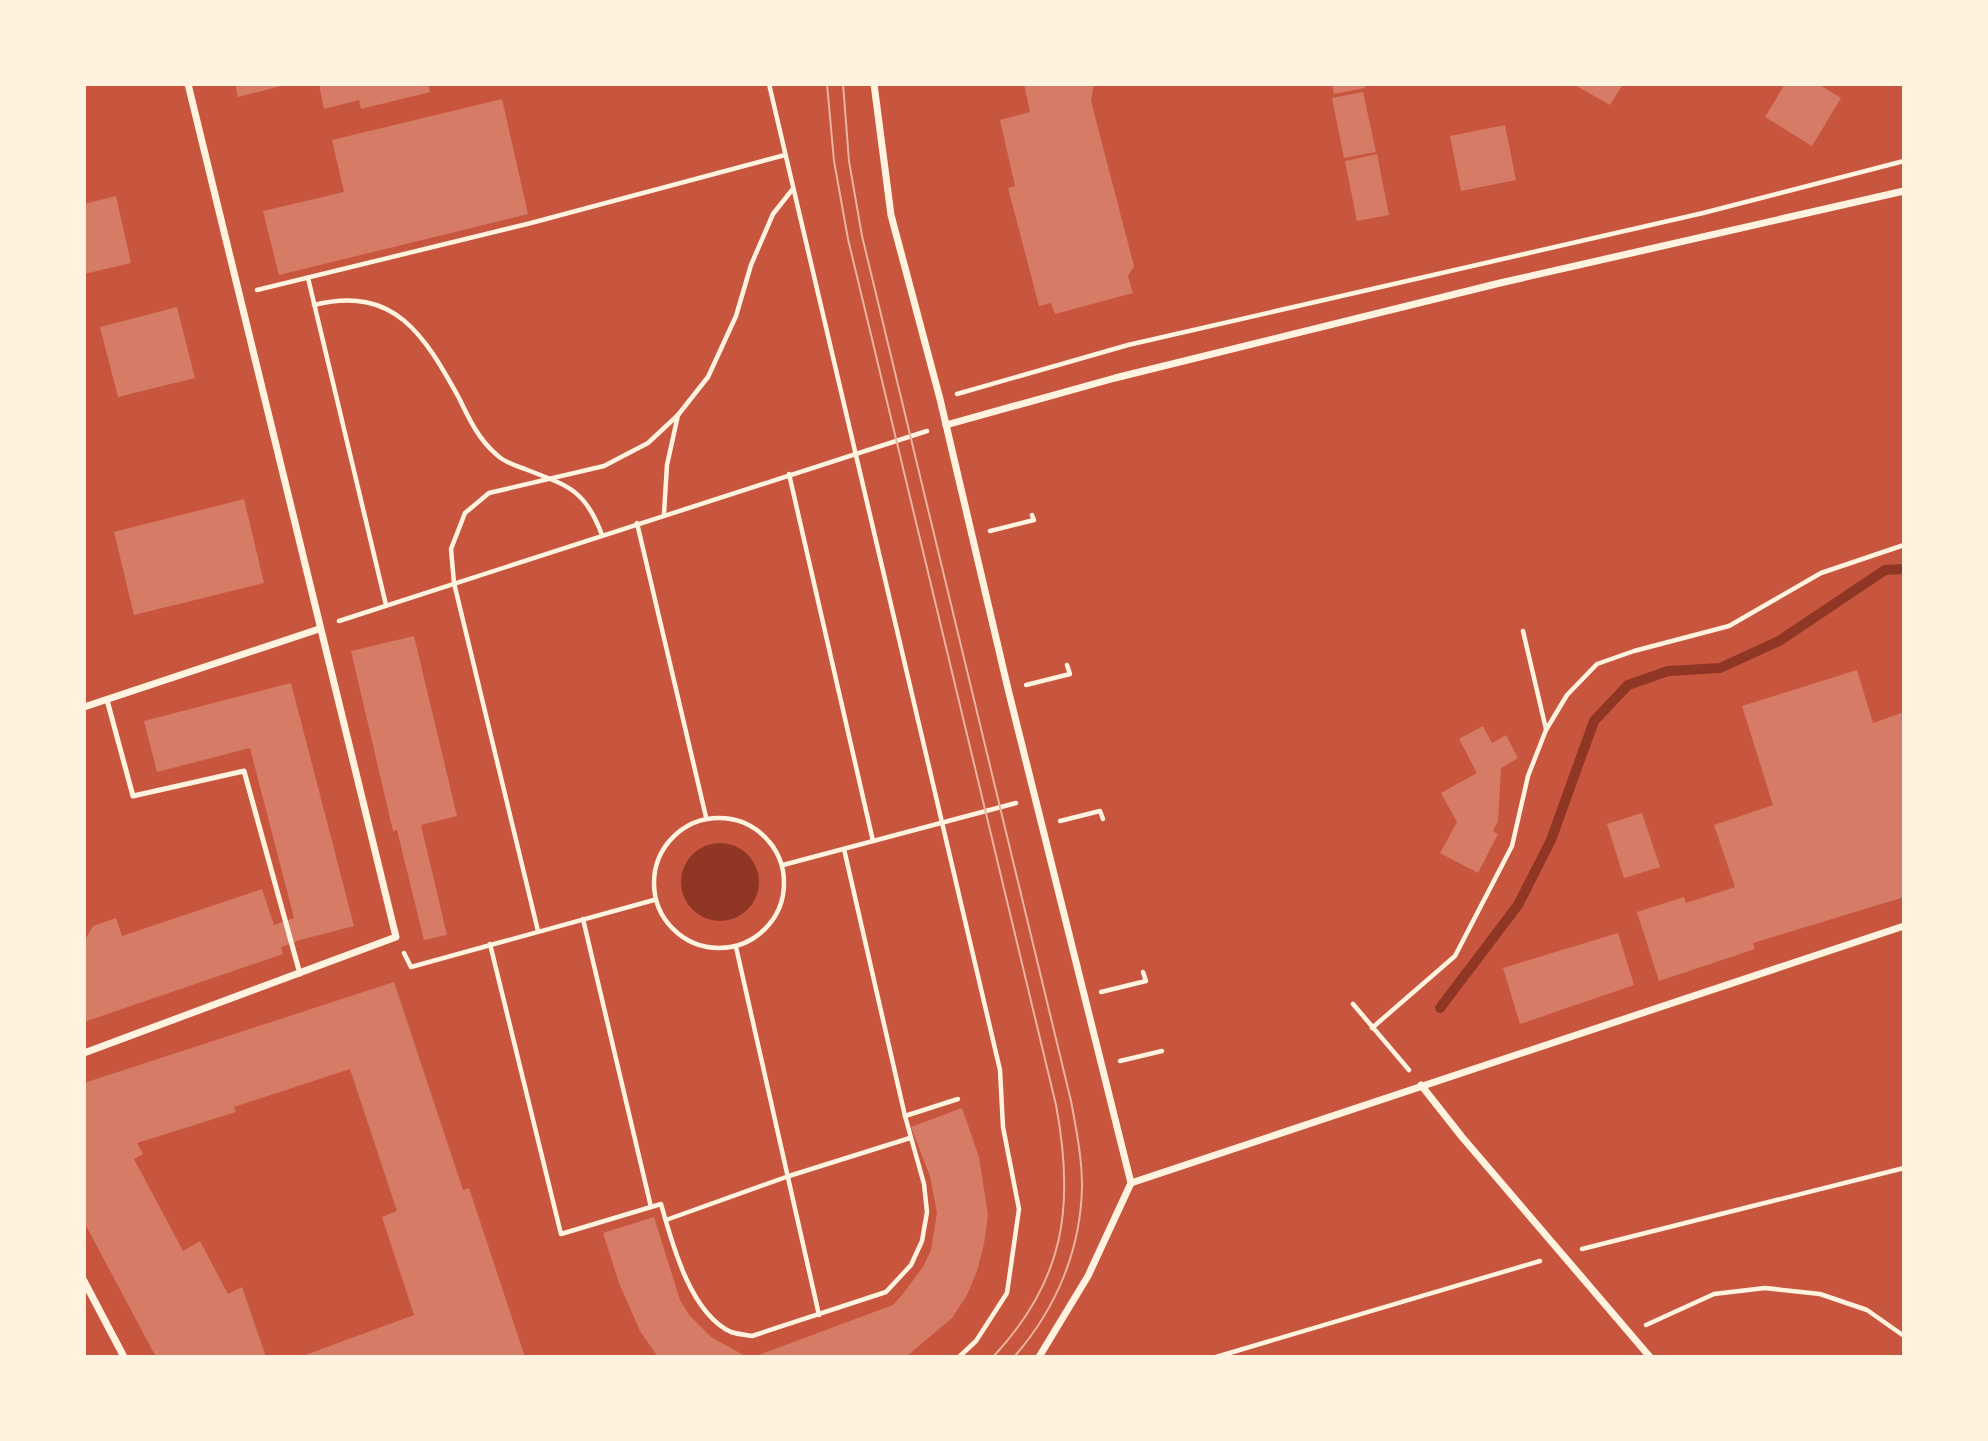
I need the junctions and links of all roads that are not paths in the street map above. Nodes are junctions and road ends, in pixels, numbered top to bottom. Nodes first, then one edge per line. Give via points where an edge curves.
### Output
1 (188, 84) edge
2 (874, 84) edge
3 (1904, 191) edge
4 (946, 425) junction
5 (319, 629) junction
6 (107, 700) junction
7 (84, 707) edge
8 (1904, 926) edge
9 (300, 974) junction
10 (84, 1053) edge
11 (1421, 1085) junction
12 (1131, 1183) junction
13 (84, 1281) edge
14 (124, 1357) edge
15 (1039, 1357) edge
16 (1650, 1357) edge

1 - 5 street
2 - 4 street via 891,215
3 - 4 street via 1487,286
4 - 12 street
5 - 6 street
5 - 9 street via 396,937
6 - 7 street
6 - 9 lane via 133,796 244,771
8 - 11 street
9 - 10 street
11 - 12 street
11 - 16 street
12 - 15 street via 1088,1276
13 - 14 street

